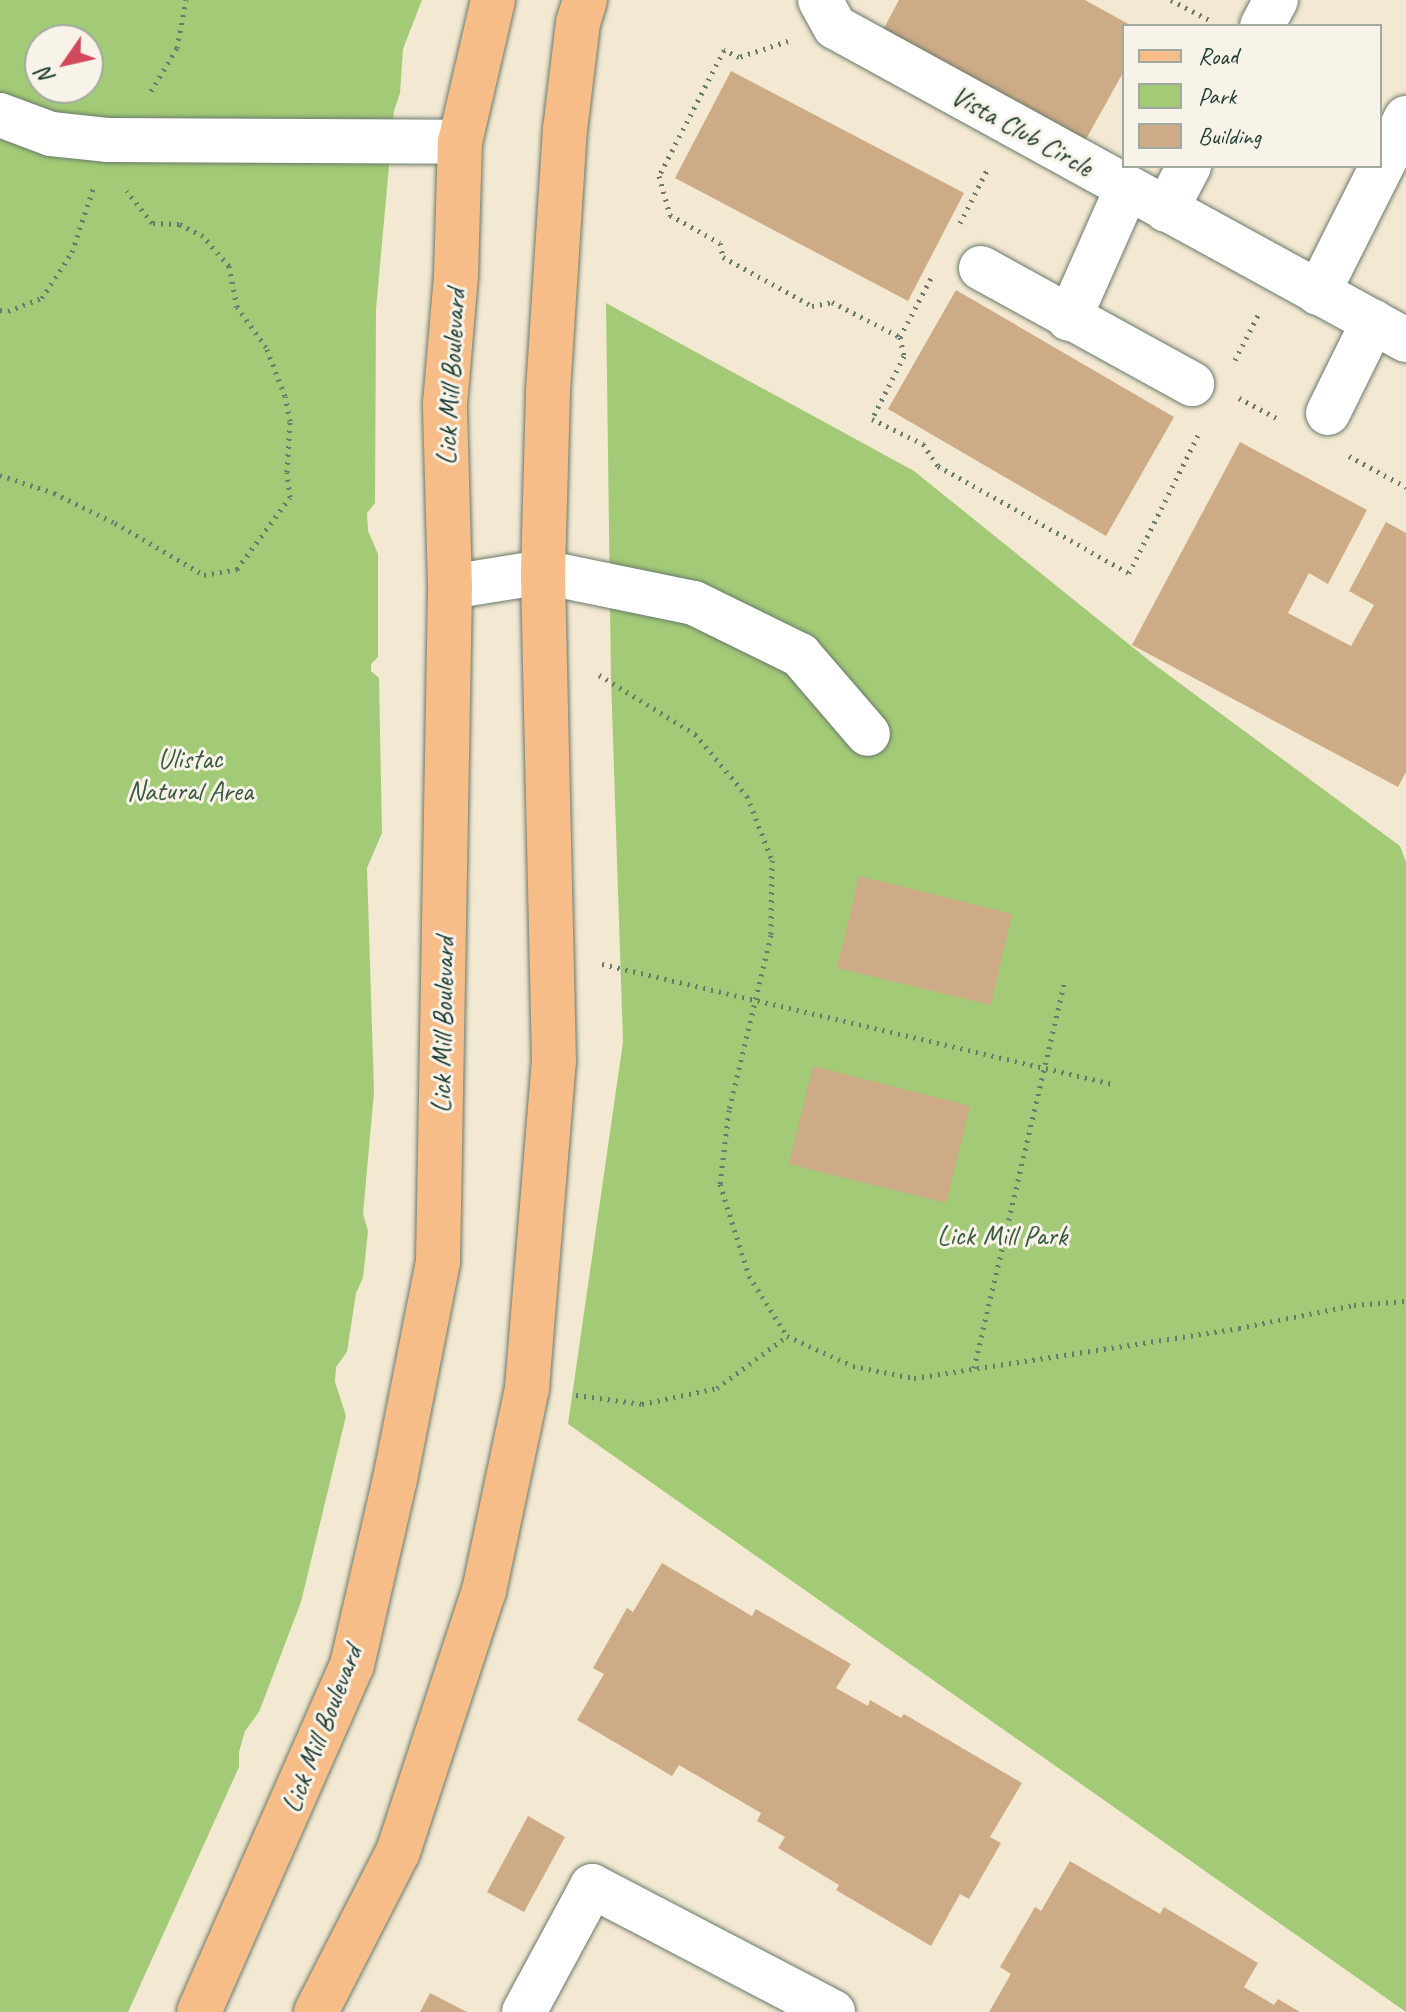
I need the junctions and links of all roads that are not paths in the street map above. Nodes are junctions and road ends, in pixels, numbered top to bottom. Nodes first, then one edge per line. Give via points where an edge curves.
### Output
1 (493, 0) edge
2 (585, 0) edge
3 (1276, 0) edge
4 (828, 13) edge
5 (1263, 24) edge
6 (0, 115) edge
7 (1406, 118) edge
8 (460, 142) junction
9 (1382, 166) edge
10 (1188, 168) edge
11 (1381, 168) edge
12 (1127, 188) junction
13 (1166, 210) junction
14 (981, 268) dead end
15 (1318, 293) junction
16 (1069, 319) junction
17 (1389, 331) edge
18 (1192, 384) dead end
19 (1328, 413) dead end
20 (543, 572) junction
21 (450, 587) junction
22 (868, 734) dead end
23 (199, 2012) edge
24 (316, 2012) edge
25 (524, 2012) edge
26 (833, 2012) edge

1 - 8 main road, Lick Mill Boulevard
2 - 20 main road via 565,130 548,391
3 - 5 street
4 - 12 street, Vista Club Circle
6 - 8 street via 102,159
7 - 9 street
8 - 21 main road, Lick Mill Boulevard via 445,404
10 - 13 street
11 - 15 street
12 - 13 street, Vista Club Circle
12 - 16 street
13 - 15 street, Vista Club Circle
14 - 16 street
15 - 17 street, Vista Club Circle
16 - 18 street
17 - 19 street
20 - 21 street
20 - 22 street via 694,603 787,648 800,655
20 - 24 main road via 554,1062 527,1388 484,1591 398,1852
21 - 23 main road, Lick Mill Boulevard via 438,1262 352,1665
25 - 26 street via 592,1886

